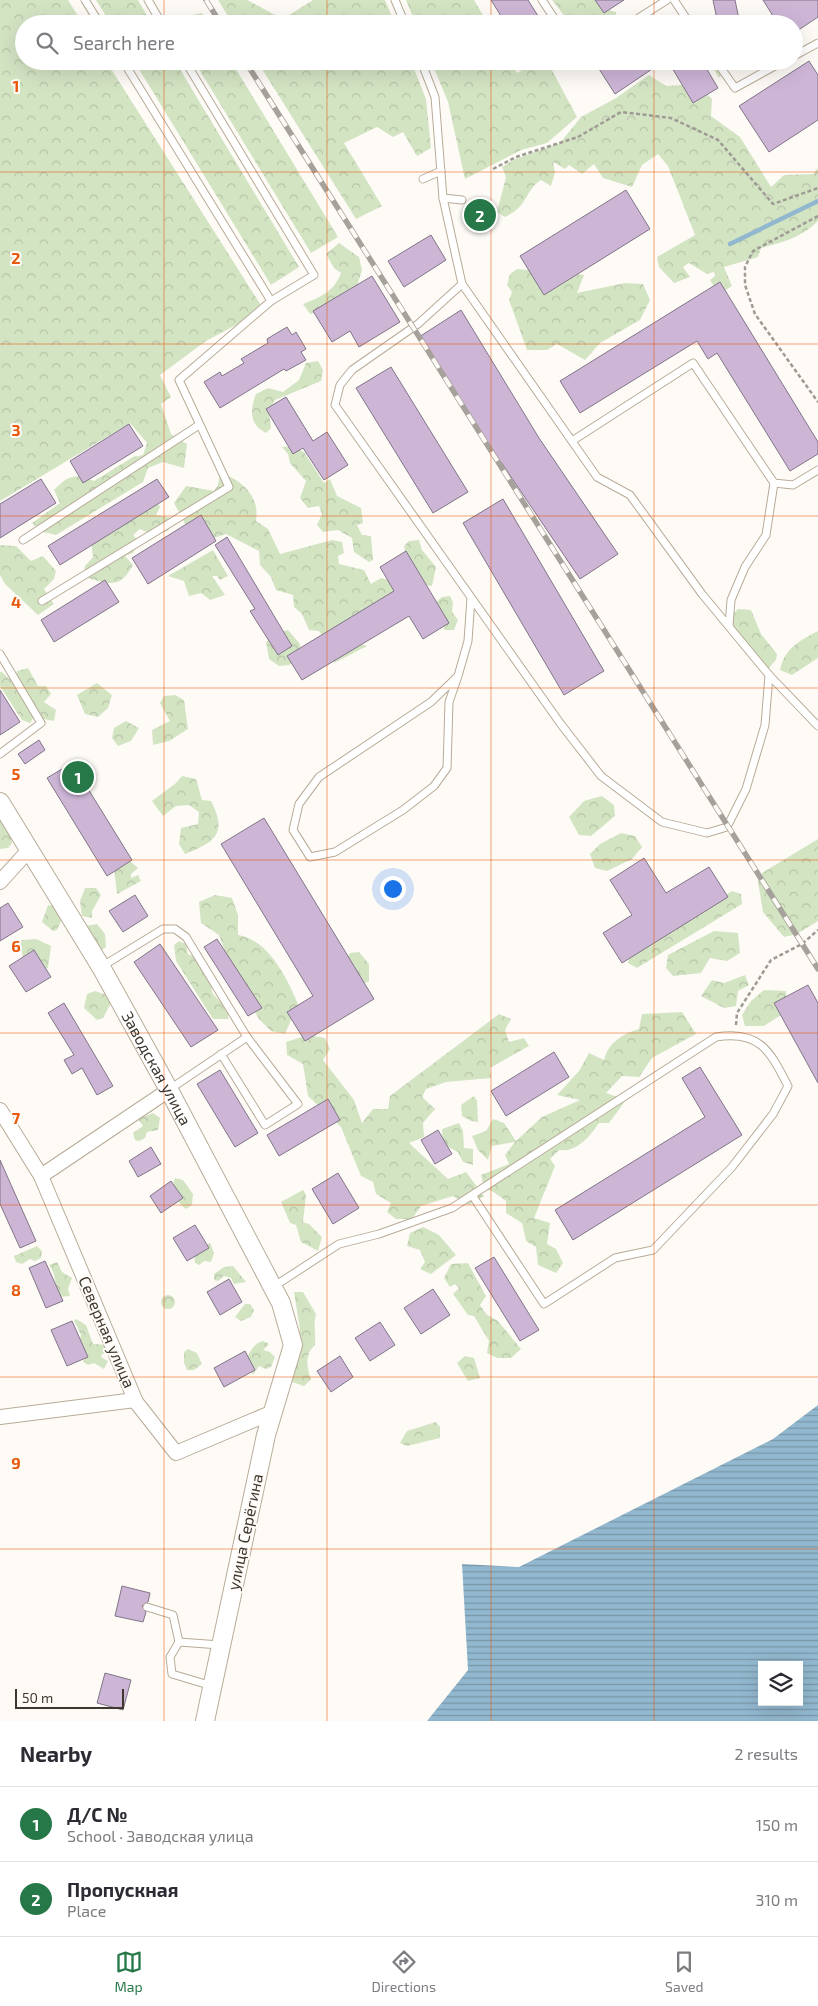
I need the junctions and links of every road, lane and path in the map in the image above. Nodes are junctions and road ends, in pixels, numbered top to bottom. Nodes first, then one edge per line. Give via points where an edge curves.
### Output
1 (85, 0) edge
2 (148, 0) edge
3 (395, 0) edge
4 (542, 0) edge
5 (667, 0) edge
6 (674, 0) edge
7 (94, 15) edge
8 (157, 15) edge
9 (401, 15) edge
10 (552, 15) edge
11 (643, 15) edge
12 (684, 15) edge
13 (818, 43) edge
14 (803, 51) edge
15 (129, 70) edge
16 (190, 70) edge
17 (424, 70) edge
18 (722, 70) edge
19 (768, 70) edge
20 (493, 169) dead end
21 (441, 171) junction
22 (422, 179) dead end
23 (818, 188) edge
24 (443, 198) junction
25 (462, 200) dead end
26 (818, 216) edge
27 (462, 284) junction
28 (271, 301) junction
29 (813, 393) junction
30 (818, 396) edge
31 (818, 402) edge
32 (199, 425) junction
33 (572, 441) junction
34 (818, 470) edge
35 (774, 483) junction
36 (23, 540) dead end
37 (471, 598) junction
38 (42, 601) dead end
39 (730, 626) junction
40 (0, 654) edge
41 (769, 674) junction
42 (458, 676) junction
43 (818, 726) edge
44 (0, 754) edge
45 (0, 802) edge
46 (30, 850) junction
47 (0, 882) edge
48 (818, 930) edge
49 (100, 967) junction
50 (736, 1034) junction
51 (247, 1037) junction
52 (221, 1054) junction
53 (169, 1090) junction
54 (0, 1110) edge
55 (41, 1176) junction
56 (472, 1195) junction
57 (273, 1287) junction
58 (293, 1345) joint
59 (135, 1400) junction
60 (273, 1412) junction
61 (0, 1417) edge
62 (147, 1607) dead end
63 (179, 1642) junction
64 (221, 1645) junction
65 (212, 1686) junction
66 (204, 1721) edge

1 - 7 lane
2 - 8 lane
3 - 9 lane
4 - 10 lane
5 - 11 lane
6 - 12 lane
13 - 14 lane
15 - 28 lane
16 - 28 lane via 314,275
17 - 21 lane via 435,97
18 - 19 lane via 735,88
20 - 23 path via 516,156 578,137 621,112 671,118 718,140 773,204
21 - 22 lane
21 - 24 lane
24 - 25 lane
24 - 27 lane
26 - 29 path via 752,251 745,267 745,285 755,314
27 - 33 lane
27 - 37 lane via 418,324 352,370 340,385 335,406
28 - 32 lane via 179,380
29 - 30 path
29 - 31 path
32 - 36 lane
32 - 38 lane via 229,487
33 - 35 lane via 693,363
33 - 39 lane via 597,477 630,495
34 - 35 lane via 793,485
35 - 39 lane via 766,535 745,567 731,600
37 - 41 lane via 601,776 662,822 707,833 727,826 746,789 765,724
37 - 42 lane via 468,641
39 - 41 lane
40 - 44 lane via 41,723
41 - 43 lane
42 - 42 lane via 431,702 319,777 299,804 293,830 310,857 335,852 403,810 434,786 447,768 449,702
45 - 46 street, Заводская улица
46 - 47 street
46 - 49 street, Заводская улица
48 - 50 path via 802,944 772,960 737,1013
49 - 51 lane via 163,929 175,929 186,937
49 - 53 street, Заводская улица
50 - 56 lane via 716,1037
50 - 56 lane via 757,1042 773,1056 788,1086 773,1114 732,1167 653,1250 615,1258 544,1304
51 - 52 lane
51 - 52 lane via 298,1104 265,1125
52 - 53 lane
53 - 55 street
53 - 57 street, Заводская улица
54 - 55 street, Северная улица
55 - 59 street, Северная улица
56 - 57 lane via 452,1208 379,1234 339,1244
57 - 58 street, Заводская улица
58 - 60 street, улица Серёгина
59 - 60 street, Северная улица via 176,1454
59 - 61 street
60 - 64 street, улица Серёгина
62 - 63 lane via 173,1615
63 - 64 lane
63 - 65 lane via 170,1658 172,1674
64 - 65 street, улица Серёгина
65 - 66 street, улица Серёгина

